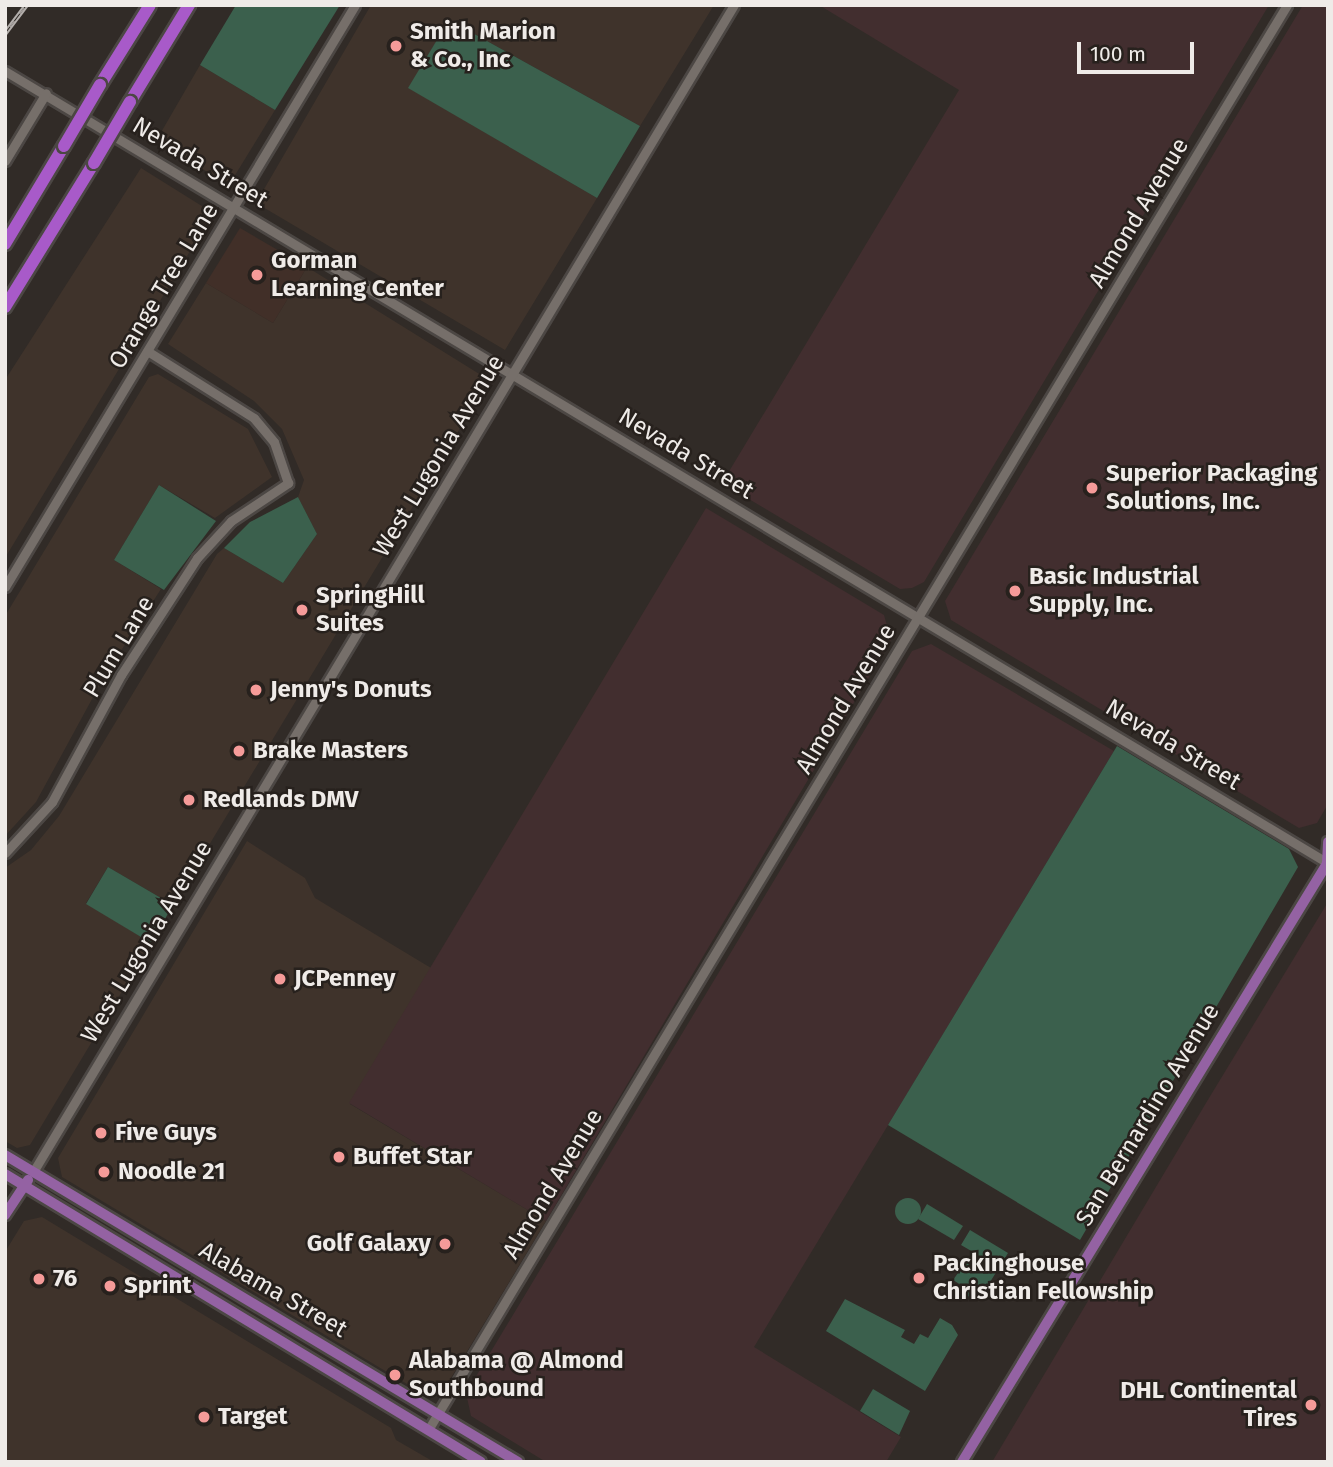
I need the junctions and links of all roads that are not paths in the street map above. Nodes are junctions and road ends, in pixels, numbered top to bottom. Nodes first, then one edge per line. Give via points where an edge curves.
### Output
1 (149, 5) edge
2 (189, 5) edge
3 (355, 5) edge
4 (734, 5) edge
5 (1287, 5) edge
6 (5, 65) edge
7 (5, 71) edge
8 (24, 79) junction
9 (46, 93) junction
10 (5, 161) edge
11 (235, 206) junction
12 (5, 244) edge
13 (5, 307) edge
14 (147, 351) junction
15 (513, 374) junction
16 (5, 587) edge
17 (918, 616) junction
18 (1328, 842) edge
19 (5, 853) edge
20 (1327, 863) edge
21 (5, 1156) edge
22 (33, 1172) junction
23 (5, 1174) edge
24 (24, 1186) junction
25 (5, 1215) edge
26 (438, 1412) junction
27 (428, 1430) junction
28 (481, 1462) edge
29 (519, 1462) edge
30 (962, 1462) edge

1 - 12 highway, bridge
2 - 13 highway, bridge
3 - 11 street, Orange Tree Lane
4 - 15 street, West Lugonia Avenue
5 - 17 street, Almond Avenue
6 - 8 street, Nevada Street
7 - 8 street, Nevada Street
8 - 9 street, Nevada Street
9 - 10 street
9 - 11 street, Nevada Street
11 - 14 street, Orange Tree Lane
11 - 15 street, Nevada Street
14 - 16 street, Orange Tree Lane
14 - 19 street, Plum Lane via 254,418 274,442 288,483 231,521 197,558 121,675 52,802
15 - 17 street, Nevada Street
15 - 22 street, West Lugonia Avenue
17 - 20 street, Nevada Street
17 - 26 street, Almond Avenue
18 - 20 main road, San Bernardino Avenue
20 - 30 main road, San Bernardino Avenue
21 - 22 main road, Alabama Street
22 - 24 main road, West Lugonia Avenue
22 - 26 main road, Alabama Street
23 - 24 main road, Alabama Street
24 - 25 main road, West Lugonia Avenue
24 - 27 main road, Alabama Street
26 - 27 street, Almond Avenue
26 - 29 main road, Alabama Street
27 - 28 main road, Alabama Street

